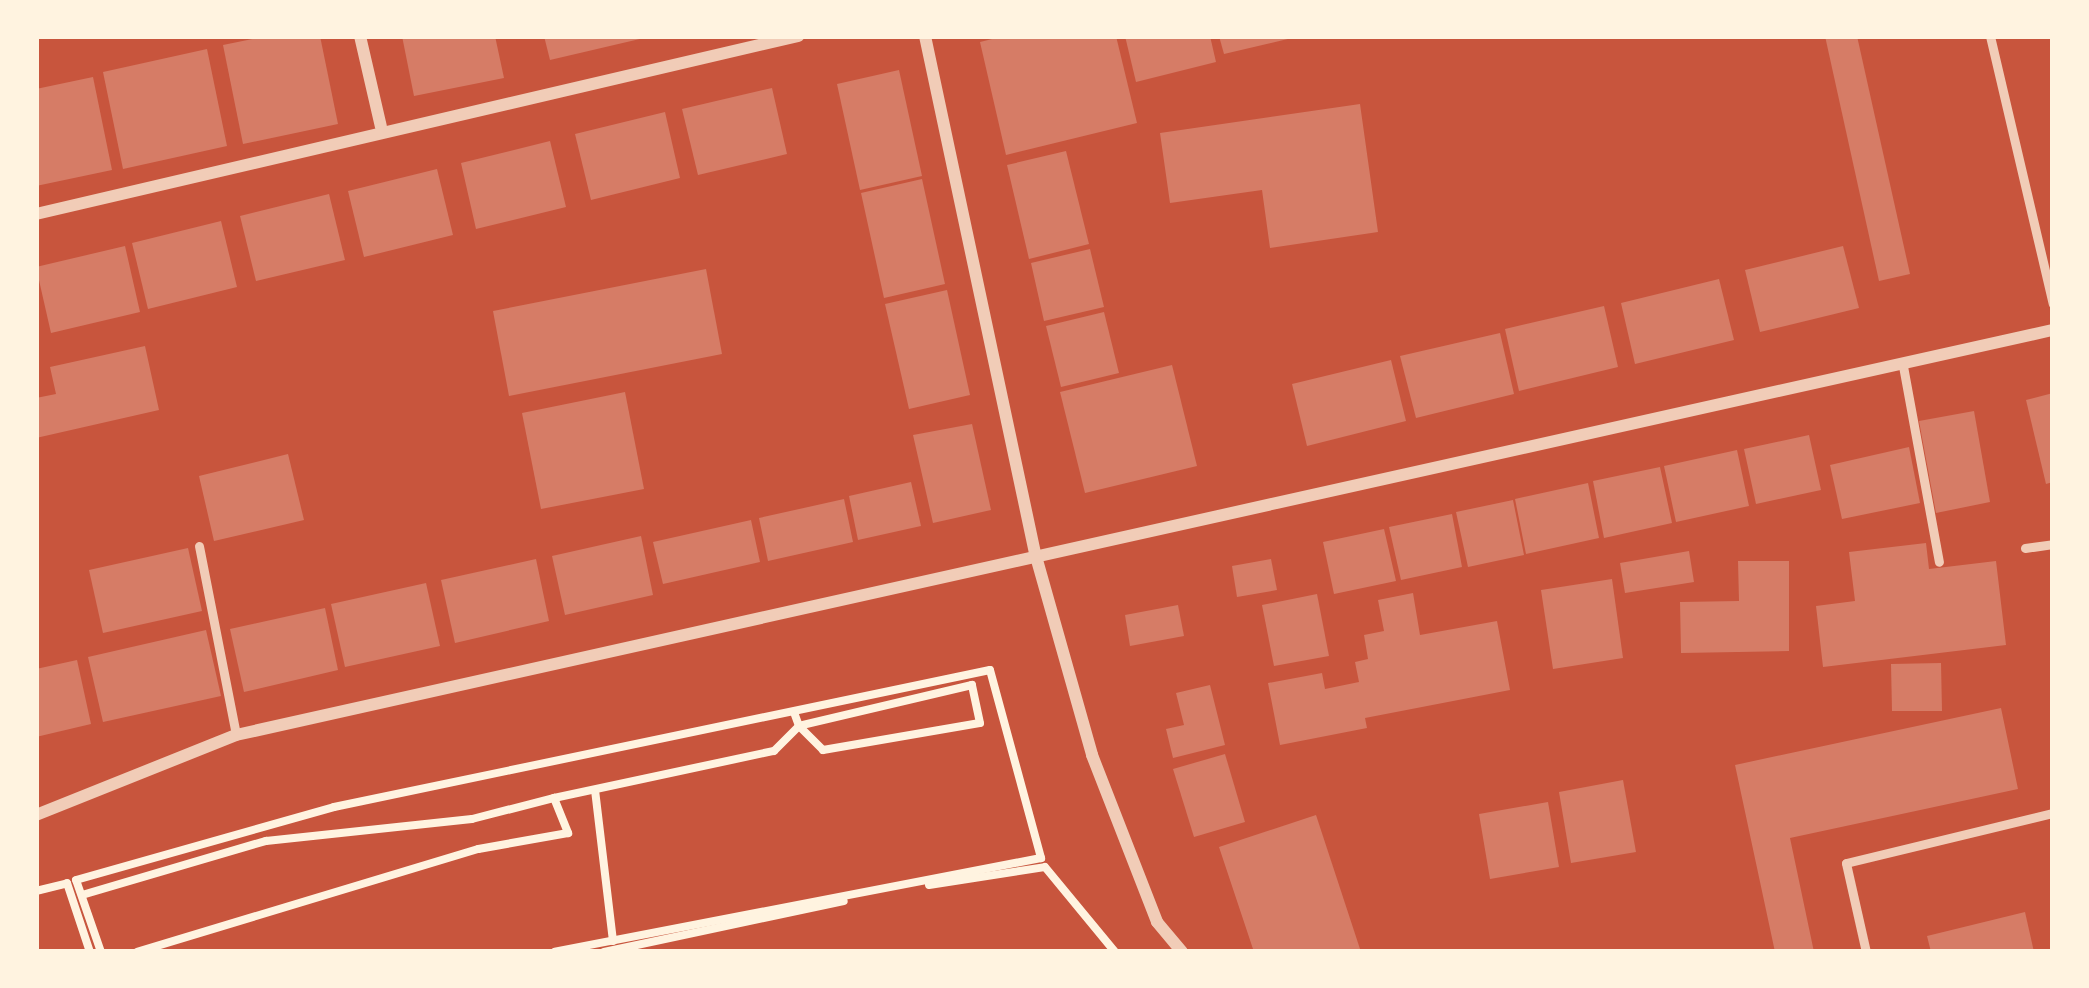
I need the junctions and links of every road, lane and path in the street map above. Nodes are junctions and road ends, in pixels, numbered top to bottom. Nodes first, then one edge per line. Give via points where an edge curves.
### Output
1 (360, 36) edge
2 (797, 36) edge
3 (925, 36) edge
4 (1990, 36) edge
5 (381, 128) junction
6 (36, 214) edge
7 (2053, 304) edge
8 (2053, 330) edge
9 (1903, 366) junction
10 (2053, 544) edge
11 (199, 546) dead end
12 (2025, 548) dead end
13 (1035, 553) junction
14 (1939, 562) dead end
15 (794, 712) junction
16 (799, 726) junction
17 (236, 735) junction
18 (595, 790) junction
19 (554, 798) junction
20 (2053, 813) edge
21 (36, 814) edge
22 (36, 891) edge
23 (82, 895) junction
24 (614, 941) junction
25 (90, 952) edge
26 (101, 952) edge
27 (137, 952) edge
28 (555, 952) edge
29 (604, 952) edge
30 (1115, 952) edge
31 (1182, 952) edge
32 (1866, 952) edge

1 - 5 street
2 - 5 street
3 - 13 street
4 - 7 lane
5 - 6 street
8 - 9 street
9 - 13 street
9 - 14 lane
10 - 12 lane
11 - 17 lane
13 - 17 street
13 - 31 street via 1092,754 1157,922
15 - 16 path
15 - 23 path via 334,807 76,880
15 - 24 path via 990,670 1041,858
16 - 16 path via 823,750 980,723 972,686
16 - 18 path via 774,751
17 - 21 street
18 - 19 path
18 - 24 path
19 - 23 path via 472,819 266,842
19 - 27 path via 568,833 478,849
20 - 32 lane via 1846,863
22 - 25 path via 67,883
23 - 26 path
24 - 28 path
29 - 30 path via 1045,867

